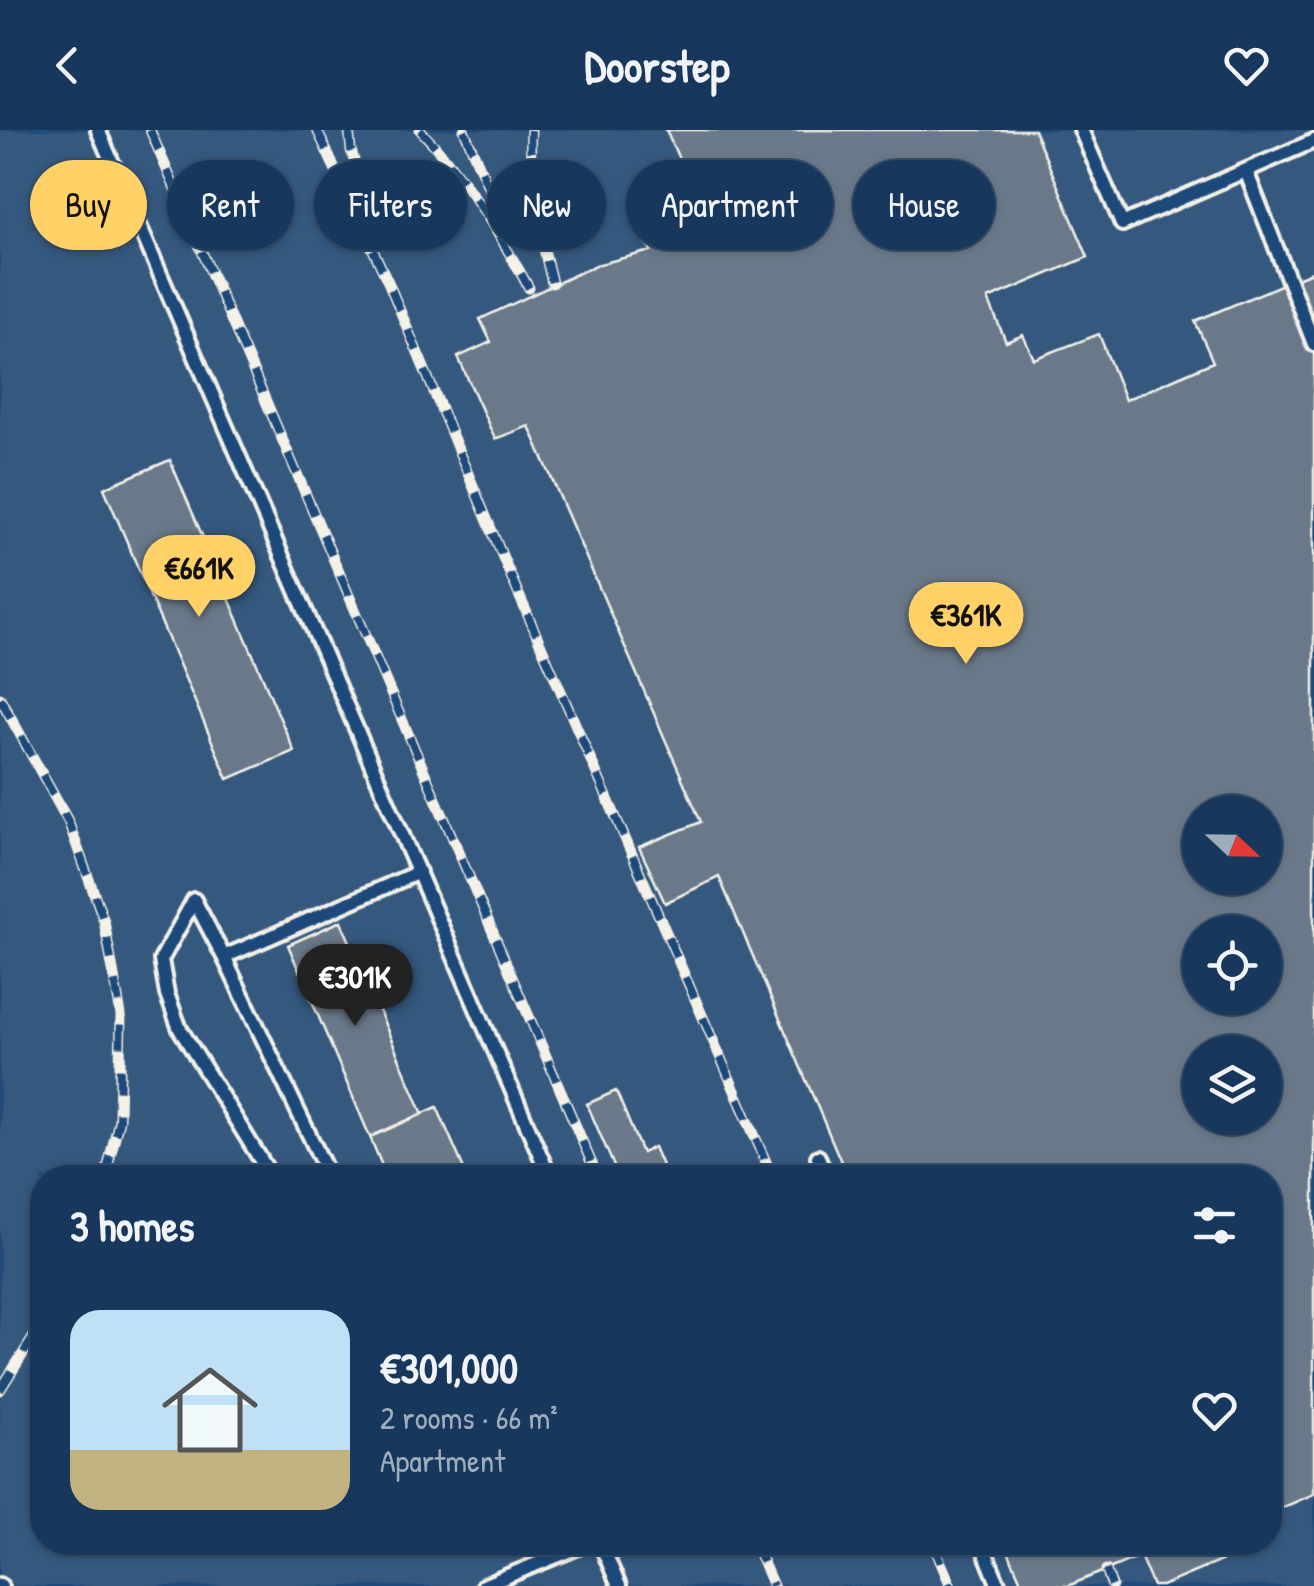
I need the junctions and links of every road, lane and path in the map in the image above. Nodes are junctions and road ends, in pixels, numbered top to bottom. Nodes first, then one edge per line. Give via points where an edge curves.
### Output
1 (98, 130) edge
2 (1081, 130) edge
3 (1314, 142) edge
4 (1246, 171) junction
5 (1314, 344) edge
6 (419, 872) junction
7 (224, 957) junction
8 (818, 1157) dead end
9 (264, 1165) edge
10 (324, 1165) edge
11 (544, 1165) edge
12 (821, 1165) edge
13 (559, 1555) edge
14 (606, 1555) edge
15 (986, 1555) edge
16 (484, 1586) edge
17 (619, 1586) edge
18 (999, 1586) edge

1 - 6 lane
2 - 4 lane via 1122,224
3 - 4 lane
4 - 5 lane
6 - 7 lane
6 - 11 lane
7 - 9 lane via 194,900 161,960 167,994 180,1029
7 - 10 lane
8 - 12 lane
13 - 16 lane
14 - 17 lane
15 - 18 lane

